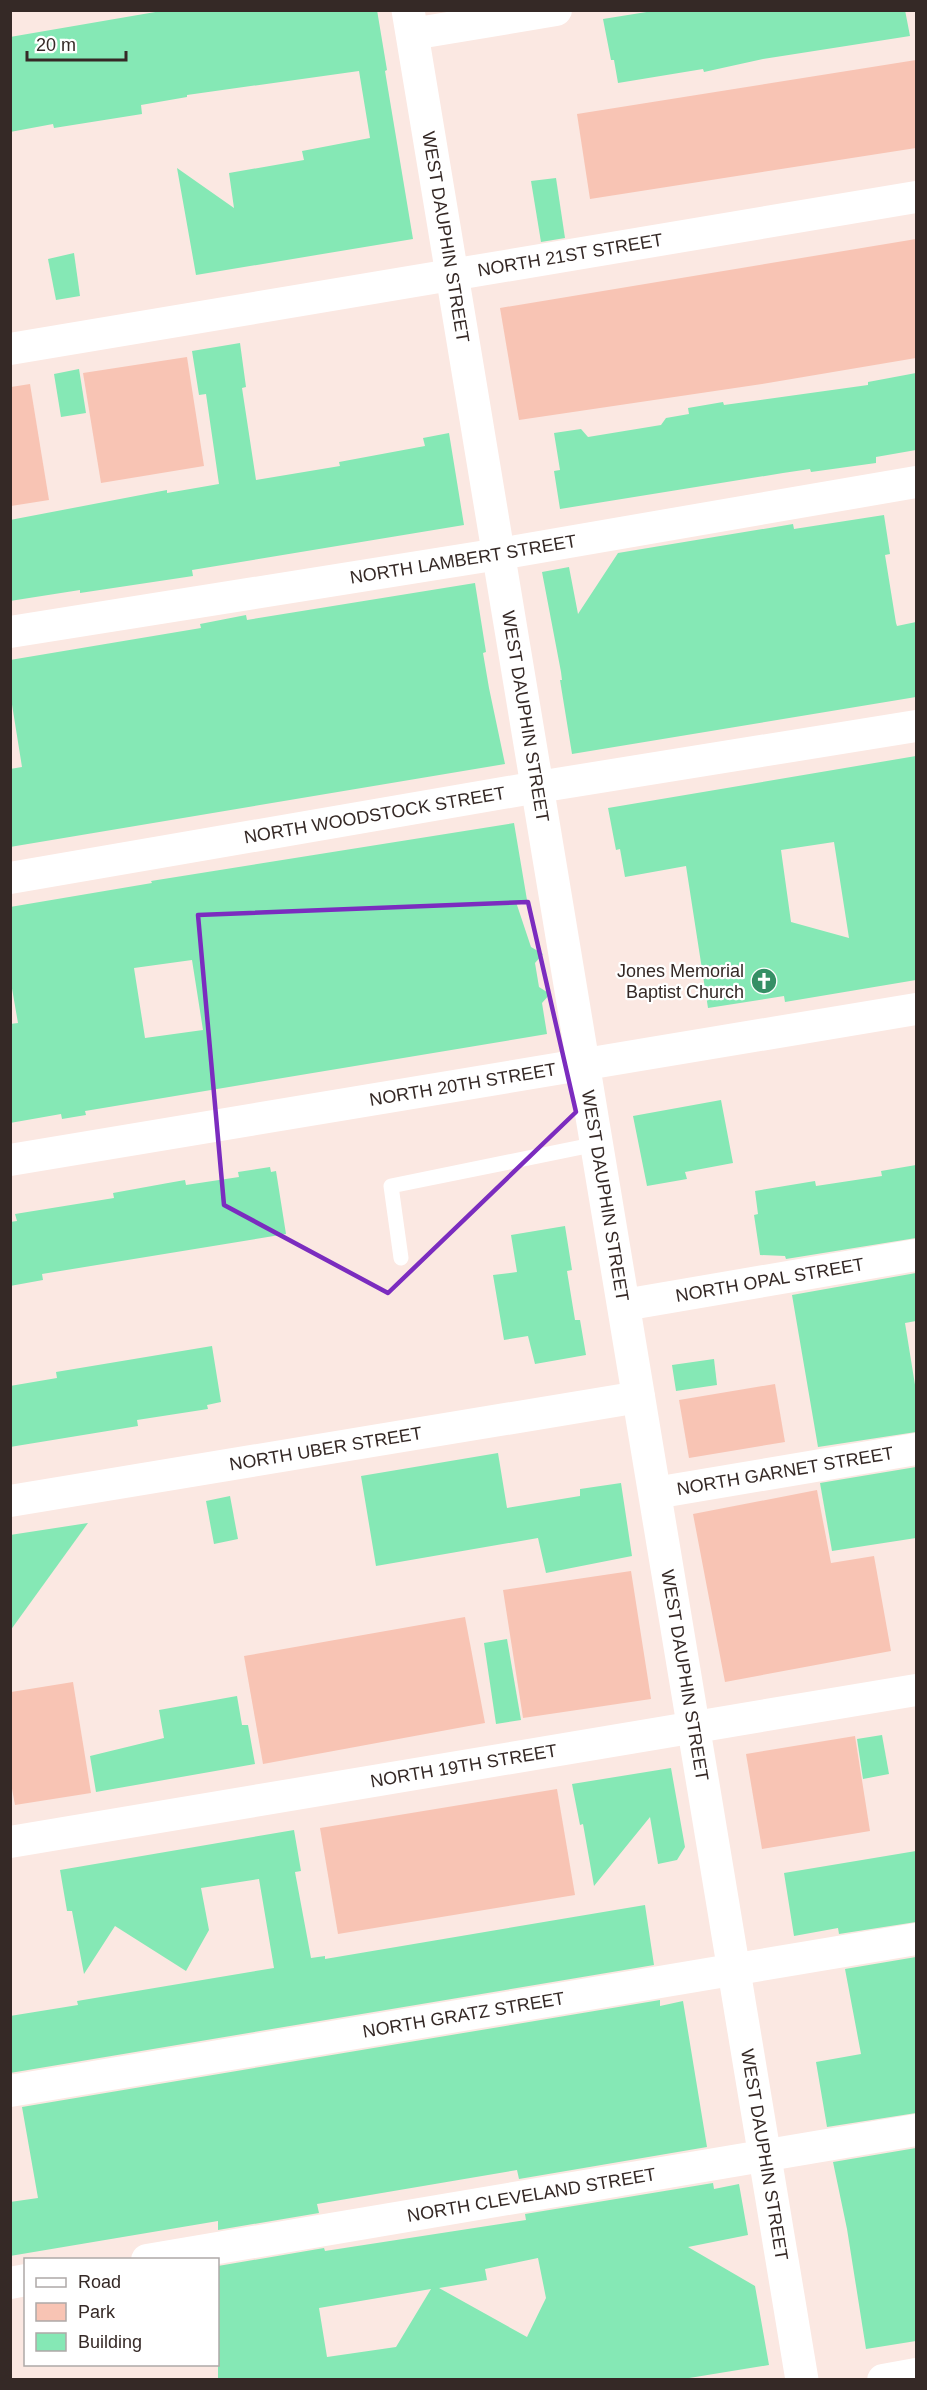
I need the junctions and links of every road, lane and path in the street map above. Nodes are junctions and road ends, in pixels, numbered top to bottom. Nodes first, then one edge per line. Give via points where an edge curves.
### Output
1 (556, 10) edge
2 (410, 22) edge
3 (916, 197) edge
4 (453, 275) junction
5 (10, 348) edge
6 (916, 482) edge
7 (498, 554) junction
8 (10, 632) edge
9 (916, 726) edge
10 (538, 787) junction
11 (10, 878) edge
12 (916, 1009) edge
13 (584, 1065) junction
14 (597, 1144) junction
15 (10, 1160) edge
16 (916, 1255) edge
17 (401, 1257) dead end
18 (624, 1305) junction
19 (639, 1397) junction
20 (916, 1449) edge
21 (655, 1493) junction
22 (10, 1501) edge
23 (916, 1690) edge
24 (694, 1727) junction
25 (10, 1842) edge
26 (916, 1939) edge
27 (735, 1970) junction
28 (10, 2091) edge
29 (916, 2130) edge
30 (765, 2154) junction
31 (153, 2258) edge
32 (916, 2374) edge
33 (802, 2379) edge
34 (883, 2379) edge

1 - 2 street
2 - 4 street, WEST DAUPHIN STREET
3 - 4 street, NORTH 21ST STREET
4 - 5 street, NORTH 21ST STREET
4 - 7 street, WEST DAUPHIN STREET
6 - 7 street, NORTH LAMBERT STREET
7 - 8 street, NORTH LAMBERT STREET
7 - 10 street, WEST DAUPHIN STREET
9 - 10 street, NORTH WOODSTOCK STREET
10 - 11 street, NORTH WOODSTOCK STREET
10 - 13 street, WEST DAUPHIN STREET
12 - 13 street, NORTH 20TH STREET
13 - 14 street, WEST DAUPHIN STREET
13 - 15 street, NORTH 20TH STREET
14 - 17 lane via 391,1185
14 - 18 street, WEST DAUPHIN STREET
16 - 18 street, NORTH OPAL STREET
18 - 19 street, WEST DAUPHIN STREET
19 - 21 street, WEST DAUPHIN STREET
19 - 22 street, NORTH UBER STREET
20 - 21 street, NORTH GARNET STREET
21 - 24 street, WEST DAUPHIN STREET
23 - 24 street, NORTH 19TH STREET
24 - 25 street, NORTH 19TH STREET
24 - 27 street, WEST DAUPHIN STREET
26 - 27 street, NORTH GRATZ STREET
27 - 28 street, NORTH GRATZ STREET
27 - 30 street, WEST DAUPHIN STREET
29 - 30 street, NORTH CLEVELAND STREET
30 - 31 street, NORTH CLEVELAND STREET
30 - 33 street, WEST DAUPHIN STREET
32 - 34 street

